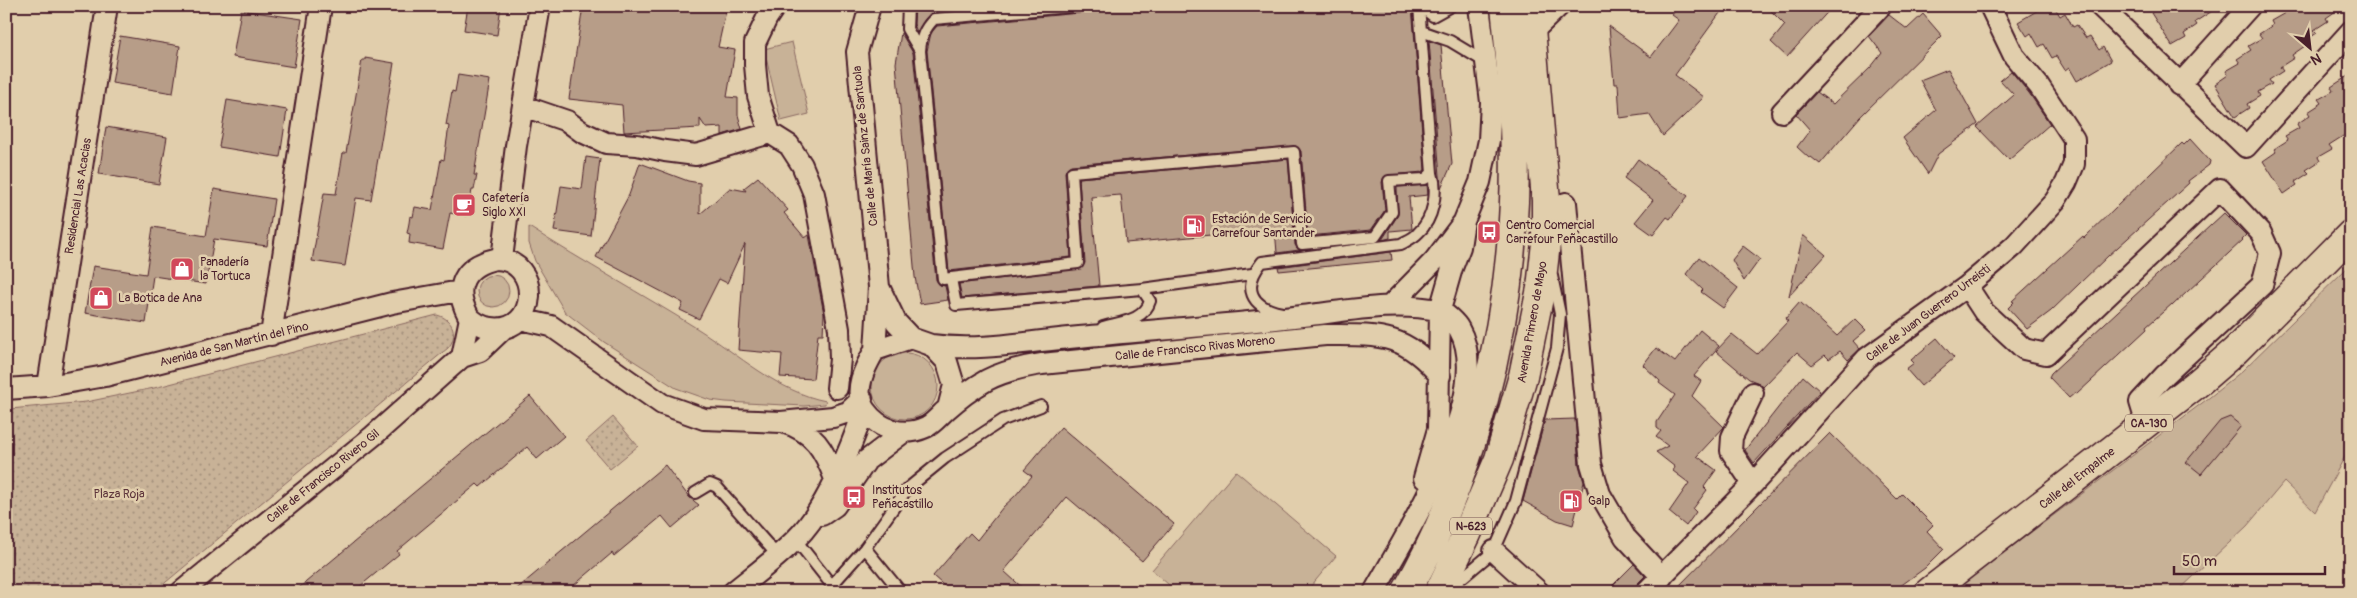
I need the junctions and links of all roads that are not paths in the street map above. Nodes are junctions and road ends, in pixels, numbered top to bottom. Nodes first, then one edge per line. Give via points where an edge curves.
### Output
1 (107, 6) edge
2 (321, 6) edge
3 (540, 6) edge
4 (775, 6) edge
5 (870, 6) edge
6 (908, 6) edge
7 (1079, 6) edge
8 (1420, 6) edge
9 (1450, 6) edge
10 (1479, 6) edge
11 (1505, 6) edge
12 (1558, 6) edge
13 (1881, 6) edge
14 (2100, 6) edge
15 (2250, 6) edge
16 (1994, 8) edge
17 (1531, 19) edge
18 (1421, 31) junction
19 (2351, 31) edge
20 (920, 52) junction
21 (1486, 63) junction
22 (2179, 85) junction
23 (523, 106) junction
24 (1782, 112) dead end
25 (770, 133) junction
26 (1432, 173) junction
27 (1566, 203) dead end
28 (1464, 221) junction
29 (2351, 234) edge
30 (1546, 243) junction
31 (502, 259) junction
32 (1252, 274) junction
33 (951, 279) junction
34 (530, 286) junction
35 (1967, 286) junction
36 (879, 287) junction
37 (1142, 289) junction
38 (460, 291) junction
39 (1390, 306) junction
40 (1440, 310) junction
41 (1303, 316) junction
42 (470, 318) junction
43 (520, 319) junction
44 (551, 326) junction
45 (502, 330) junction
46 (271, 335) junction
47 (911, 338) junction
48 (1059, 339) junction
49 (931, 345) junction
50 (875, 350) junction
51 (462, 357) junction
52 (1440, 376) junction
53 (48, 386) junction
54 (836, 388) dead end
55 (6, 389) edge
56 (1753, 393) dead end
57 (863, 404) junction
58 (1041, 406) dead end
59 (948, 408) junction
60 (781, 422) junction
61 (2146, 425) junction
62 (901, 434) junction
63 (821, 449) junction
64 (846, 457) junction
65 (866, 460) junction
66 (835, 479) junction
67 (1753, 484) junction
68 (695, 493) dead end
69 (809, 524) junction
70 (1411, 526) junction
71 (796, 540) junction
72 (865, 548) junction
73 (1494, 551) junction
74 (777, 555) junction
75 (1662, 577) junction
76 (834, 589) edge
77 (181, 592) edge
78 (733, 592) edge
79 (901, 592) edge
80 (1374, 592) edge
81 (1406, 592) edge
82 (1439, 592) edge
83 (1446, 592) edge
84 (1539, 592) edge
85 (1646, 592) edge
86 (1929, 592) edge

1 - 53 street, Residencial Las Acacias
2 - 46 street
3 - 23 street
4 - 25 street via 756,43 754,65 758,96
5 - 36 street, Calle de María Sainz de Santuola via 857,52
6 - 20 lane via 907,29
7 - 20 lane via 934,19 926,27
8 - 9 lane via 1433,16
8 - 18 lane
10 - 21 street
11 - 81 main road, N-623 via 1514,115 1514,201 1507,284 1492,364 1466,460 1440,524
12 - 17 street
13 - 24 street
14 - 22 street
15 - 22 street
16 - 35 street, Calle de Juan Guerrero Urreisti via 2014,56 2039,86 2074,139 2074,164 2055,201 2014,246
17 - 30 main road, Avenida Primero de Mayo / N-623 via 1546,200
18 - 21 lane via 1450,41
18 - 26 lane
19 - 22 street via 2246,147
20 - 33 lane via 943,279
21 - 28 street via 1491,102 1490,140 1480,182
23 - 25 street via 567,121 606,143 683,153 696,154
23 - 31 street
25 - 54 street via 789,145 814,194 839,329 840,359
26 - 32 lane via 1436,184 1428,219 1419,233 1401,244 1262,262
26 - 33 lane via 1425,179 1389,181 1392,212 1375,237 1302,244 1294,152 1072,172 1078,263
27 - 75 street via 1591,464 1600,494 1625,537
28 - 39 street via 1434,260
28 - 40 street via 1460,247
29 - 61 main road, Calle del Empalme / CA-130 via 2235,351
30 - 73 lane via 1560,314 1557,348 1516,501
30 - 82 main road, Avenida Primero de Mayo / N-623 via 1541,288 1523,376 1499,459
31 - 34 street via 522,272
31 - 38 street via 482,262 469,272
32 - 37 lane
32 - 41 lane via 1250,289 1256,300 1272,311
33 - 37 lane via 956,305
34 - 43 street via 529,304
34 - 44 street
35 - 61 street via 1984,312 2024,349 2046,354 2220,189 2261,233 2270,253 2262,285 2140,402
35 - 67 street, Calle de Juan Guerrero Urreisti via 1867,358
36 - 47 street, Calle de María Sainz de Santuola via 896,322
36 - 50 street, Calle de María Sainz de Santuola
37 - 48 lane via 1150,301 1148,310 1137,318
38 - 42 street via 461,301
38 - 46 street, Avenida de San Martín del Pino via 392,303
39 - 40 street, Calle de Francisco Rivas Moreno
39 - 41 street, Calle de Francisco Rivas Moreno
40 - 52 street
40 - 70 street via 1458,327 1466,343 1467,386 1437,479
41 - 48 street, Calle de Francisco Rivas Moreno
42 - 45 street via 485,328
42 - 51 street
43 - 44 street
43 - 45 street
44 - 60 street via 662,404 704,419
45 - 51 street, Calle de Francisco Rivero Gil via 480,351
46 - 53 street, Avenida de San Martín del Pino via 106,376
47 - 49 street
47 - 50 street
48 - 49 street, Calle de Francisco Rivas Moreno via 978,348
49 - 59 street via 947,362 954,385
50 - 57 street via 865,366 859,389
51 - 77 street, Calle de Francisco Rivero Gil via 373,436
52 - 59 street, Calle de Francisco Rivas Moreno via 1407,345 1388,338 1325,335 1015,368 986,381
52 - 70 street via 1438,429
53 - 55 street, Avenida de San Martín del Pino
56 - 67 street via 1732,437 1731,451
57 - 60 street via 834,417
57 - 62 street via 883,427
57 - 64 street
58 - 72 lane via 1003,420 945,458 908,489
59 - 62 street via 927,427
60 - 63 street via 812,436
61 - 86 main road, Calle del Empalme / CA-130
62 - 65 street
63 - 64 street
63 - 66 street
64 - 65 street
64 - 66 street
65 - 69 street via 835,506
66 - 69 street
67 - 75 street, Calle de Juan Guerrero Urreisti
68 - 74 lane via 710,484 717,487
69 - 71 street
70 - 80 street
71 - 74 street
71 - 76 lane
72 - 76 lane
72 - 79 lane
73 - 83 lane
73 - 84 street
74 - 78 street
75 - 85 street, Calle de Juan Guerrero Urreisti

